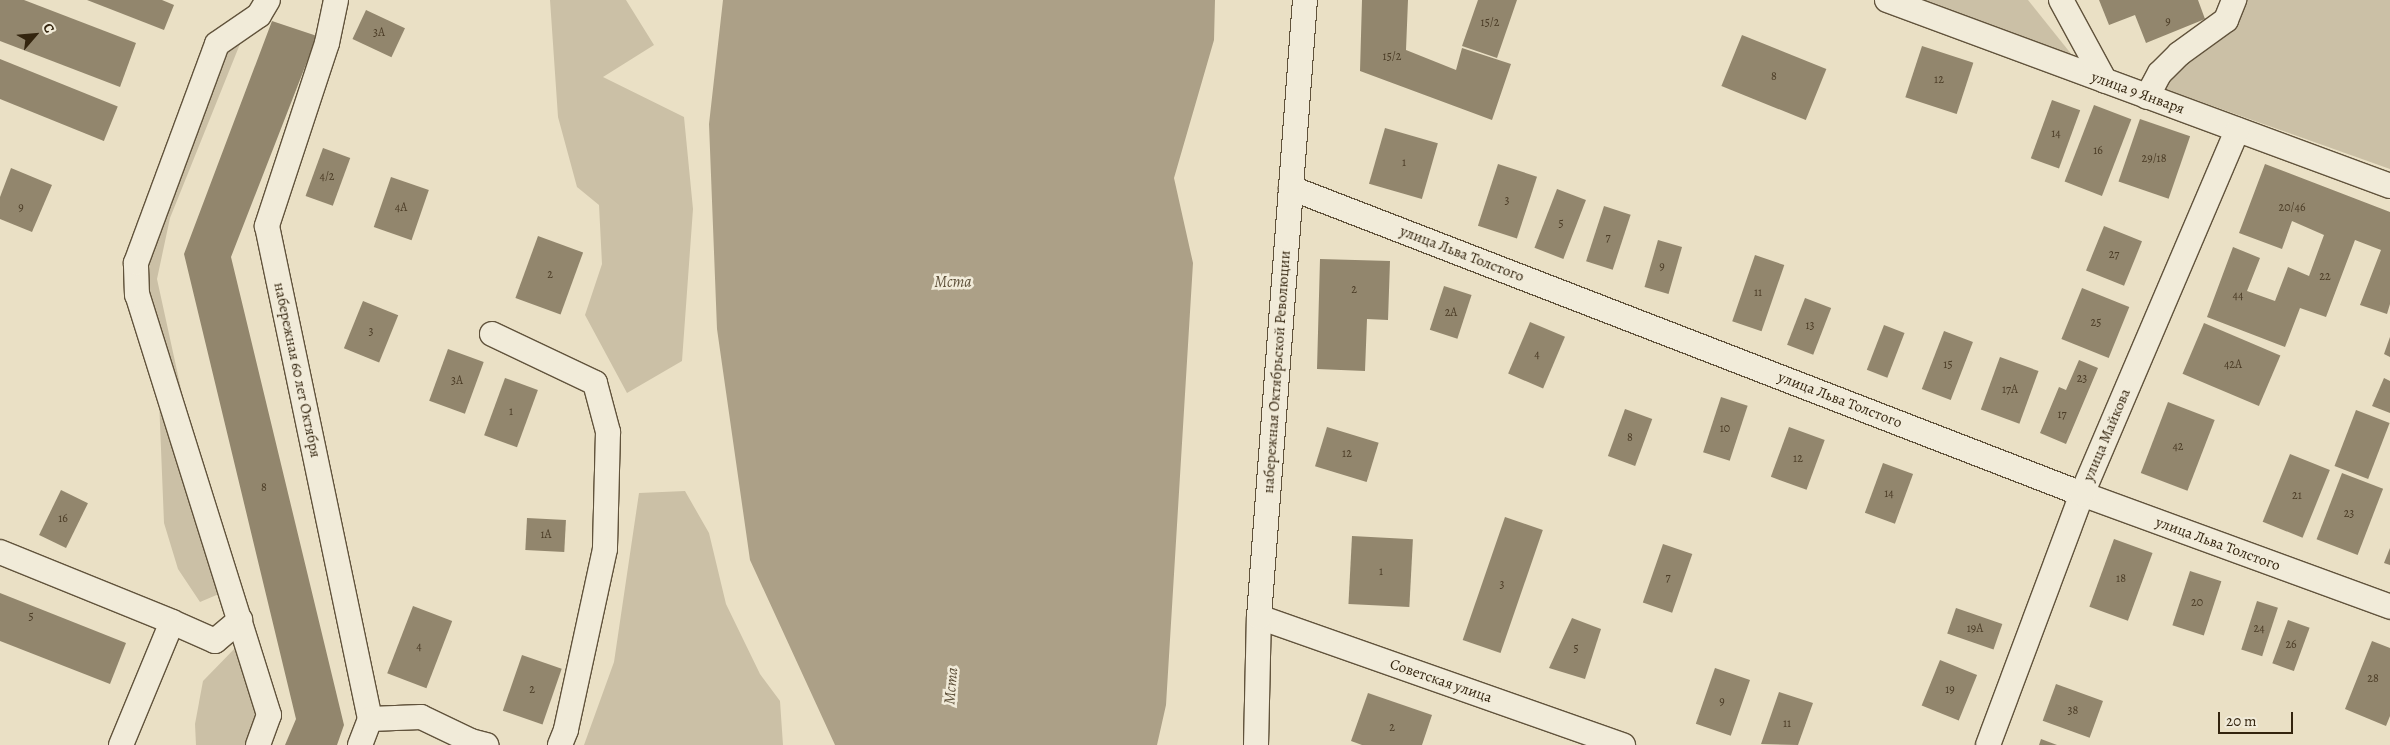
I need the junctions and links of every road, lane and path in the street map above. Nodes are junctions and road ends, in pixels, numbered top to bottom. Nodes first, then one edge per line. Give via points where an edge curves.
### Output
1 (268, 0) edge
2 (336, 0) edge
3 (1305, 0) edge
4 (1887, 0) edge
5 (2061, 0) edge
6 (2234, 0) edge
7 (2105, 81) junction
8 (2147, 97) junction
9 (2237, 130) junction
10 (2390, 186) edge
11 (1291, 188) junction
12 (492, 334) dead end
13 (2082, 494) junction
14 (0, 552) edge
15 (2390, 607) edge
16 (1260, 617) junction
17 (240, 620) junction
18 (172, 622) junction
19 (370, 719) junction
20 (121, 745) edge
21 (258, 745) edge
22 (360, 745) edge
23 (486, 745) edge
24 (560, 745) edge
25 (1256, 745) edge
26 (1623, 745) edge
27 (1988, 745) edge

1 - 17 street via 259,15 218,44 136,263 137,295
2 - 19 street, набережная 60 лет Октября via 327,43 267,226
3 - 11 street, набережная Октябрьской Революции
4 - 7 street, улица 9 Января
5 - 7 street via 2094,55
6 - 8 street via 2226,20 2179,54 2160,73
7 - 8 street, улица 9 Января
8 - 9 street, улица 9 Января
9 - 10 street, улица 9 Января
9 - 13 street, улица Майкова
11 - 13 street, улица Льва Толстого
11 - 16 street, набережная Октябрьской Революции
12 - 24 street via 595,383 608,432 605,549
13 - 15 street, улица Льва Толстого
13 - 27 street, улица Майкова
14 - 18 street
16 - 25 street, набережная Октябрьской Революции
16 - 26 street, Советская улица
17 - 18 street via 214,641
17 - 21 street via 269,715
18 - 20 street
19 - 22 street
19 - 23 street via 421,717

